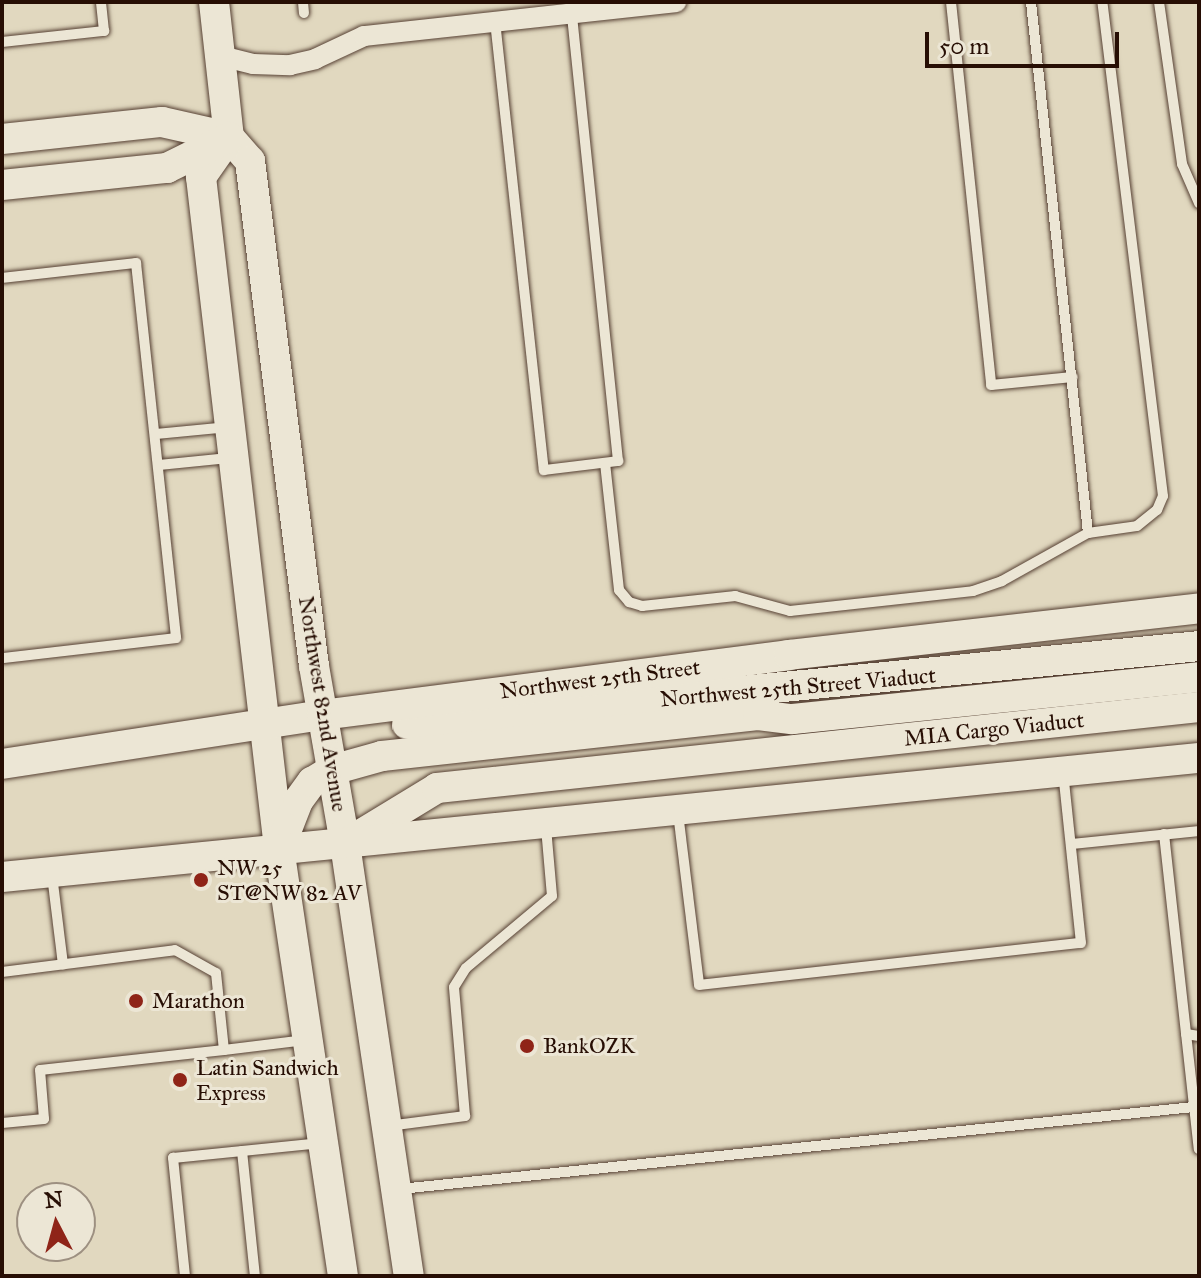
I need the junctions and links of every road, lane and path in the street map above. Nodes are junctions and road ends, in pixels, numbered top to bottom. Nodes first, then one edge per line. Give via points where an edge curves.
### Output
1 (101, 2) edge
2 (214, 2) edge
3 (676, 2) edge
4 (951, 2) edge
5 (1031, 2) edge
6 (1102, 2) edge
7 (1159, 2) edge
8 (572, 13) junction
9 (495, 21) junction
10 (2, 42) edge
11 (221, 56) junction
12 (229, 137) junction
13 (2, 139) edge
14 (2, 185) edge
15 (1199, 203) edge
16 (2, 278) edge
17 (1073, 377) junction
18 (231, 427) junction
19 (156, 434) junction
20 (234, 458) junction
21 (605, 463) junction
22 (159, 465) junction
23 (1088, 533) junction
24 (1199, 608) edge
25 (1199, 646) edge
26 (2, 658) edge
27 (1199, 677) edge
28 (829, 684) junction
29 (1199, 707) edge
30 (322, 715) junction
31 (758, 715) junction
32 (265, 724) junction
33 (1199, 758) edge
34 (2, 764) edge
35 (332, 770) junction
36 (1063, 772) junction
37 (677, 811) junction
38 (546, 825) junction
39 (1199, 831) edge
40 (1164, 834) junction
41 (345, 844) junction
42 (1072, 844) junction
43 (279, 848) junction
44 (51, 872) junction
45 (2, 877) edge
46 (63, 964) junction
47 (2, 972) edge
48 (1186, 1034) junction
49 (1199, 1036) edge
50 (308, 1040) junction
51 (224, 1050) junction
52 (1194, 1107) junction
53 (2, 1123) edge
54 (388, 1126) junction
55 (323, 1143) junction
56 (1199, 1149) edge
57 (242, 1151) junction
58 (397, 1190) junction
59 (185, 1276) edge
60 (255, 1276) edge
61 (343, 1276) edge
62 (409, 1276) edge

1 - 10 lane via 104,31
2 - 11 main road, Northwest 82nd Avenue
3 - 8 street
4 - 17 lane via 991,385
5 - 17 lane
6 - 23 lane via 1163,496 1157,510 1137,526
7 - 15 lane via 1182,164
8 - 9 street
8 - 21 lane via 618,461
9 - 11 street via 364,36 290,65
9 - 21 lane via 544,470
11 - 12 main road, Northwest 82nd Avenue
12 - 13 main road via 162,122
12 - 14 main road via 167,168
12 - 18 main road via 201,177
12 - 30 main road, Northwest 82nd Avenue via 250,161
16 - 19 lane via 136,263
17 - 23 lane
18 - 19 lane
18 - 20 main road
19 - 22 lane
20 - 22 lane
20 - 32 main road
21 - 23 lane via 619,590 629,602 642,606 735,596 790,611 973,591 1002,581
22 - 26 lane via 176,638
24 - 30 main road, Northwest 25th Street
25 - 28 main road, Northwest 25th Street Viaduct
27 - 31 main road via 793,719
28 - 30 main road, Northwest 25th Street Viaduct via 400,724
28 - 31 main road
29 - 41 main road, MIA Cargo Viaduct via 437,788
30 - 32 main road, Northwest 25th Street
30 - 35 main road, Northwest 82nd Avenue
31 - 35 main road via 404,753
32 - 34 main road, Northwest 25th Street
32 - 43 main road
33 - 36 main road
35 - 41 main road, Northwest 82nd Avenue
35 - 43 main road via 312,782 298,801
36 - 37 main road
36 - 42 lane
37 - 38 main road
37 - 42 lane via 699,985 1081,943
38 - 41 main road
38 - 54 lane via 552,896 466,968 454,987 465,1116
39 - 40 lane
40 - 42 lane
40 - 48 lane
41 - 43 main road
41 - 54 main road, Northwest 82nd Avenue
43 - 44 main road
43 - 50 main road
44 - 45 main road
44 - 46 lane
46 - 47 lane
46 - 51 lane via 175,950 216,973
48 - 49 lane
48 - 52 lane
50 - 51 lane
50 - 55 main road
51 - 53 lane via 40,1070 44,1119
52 - 56 lane
52 - 58 lane
54 - 58 main road, Northwest 82nd Avenue
55 - 57 lane
55 - 61 main road
57 - 59 lane via 173,1158
57 - 60 lane
58 - 62 main road, Northwest 82nd Avenue

